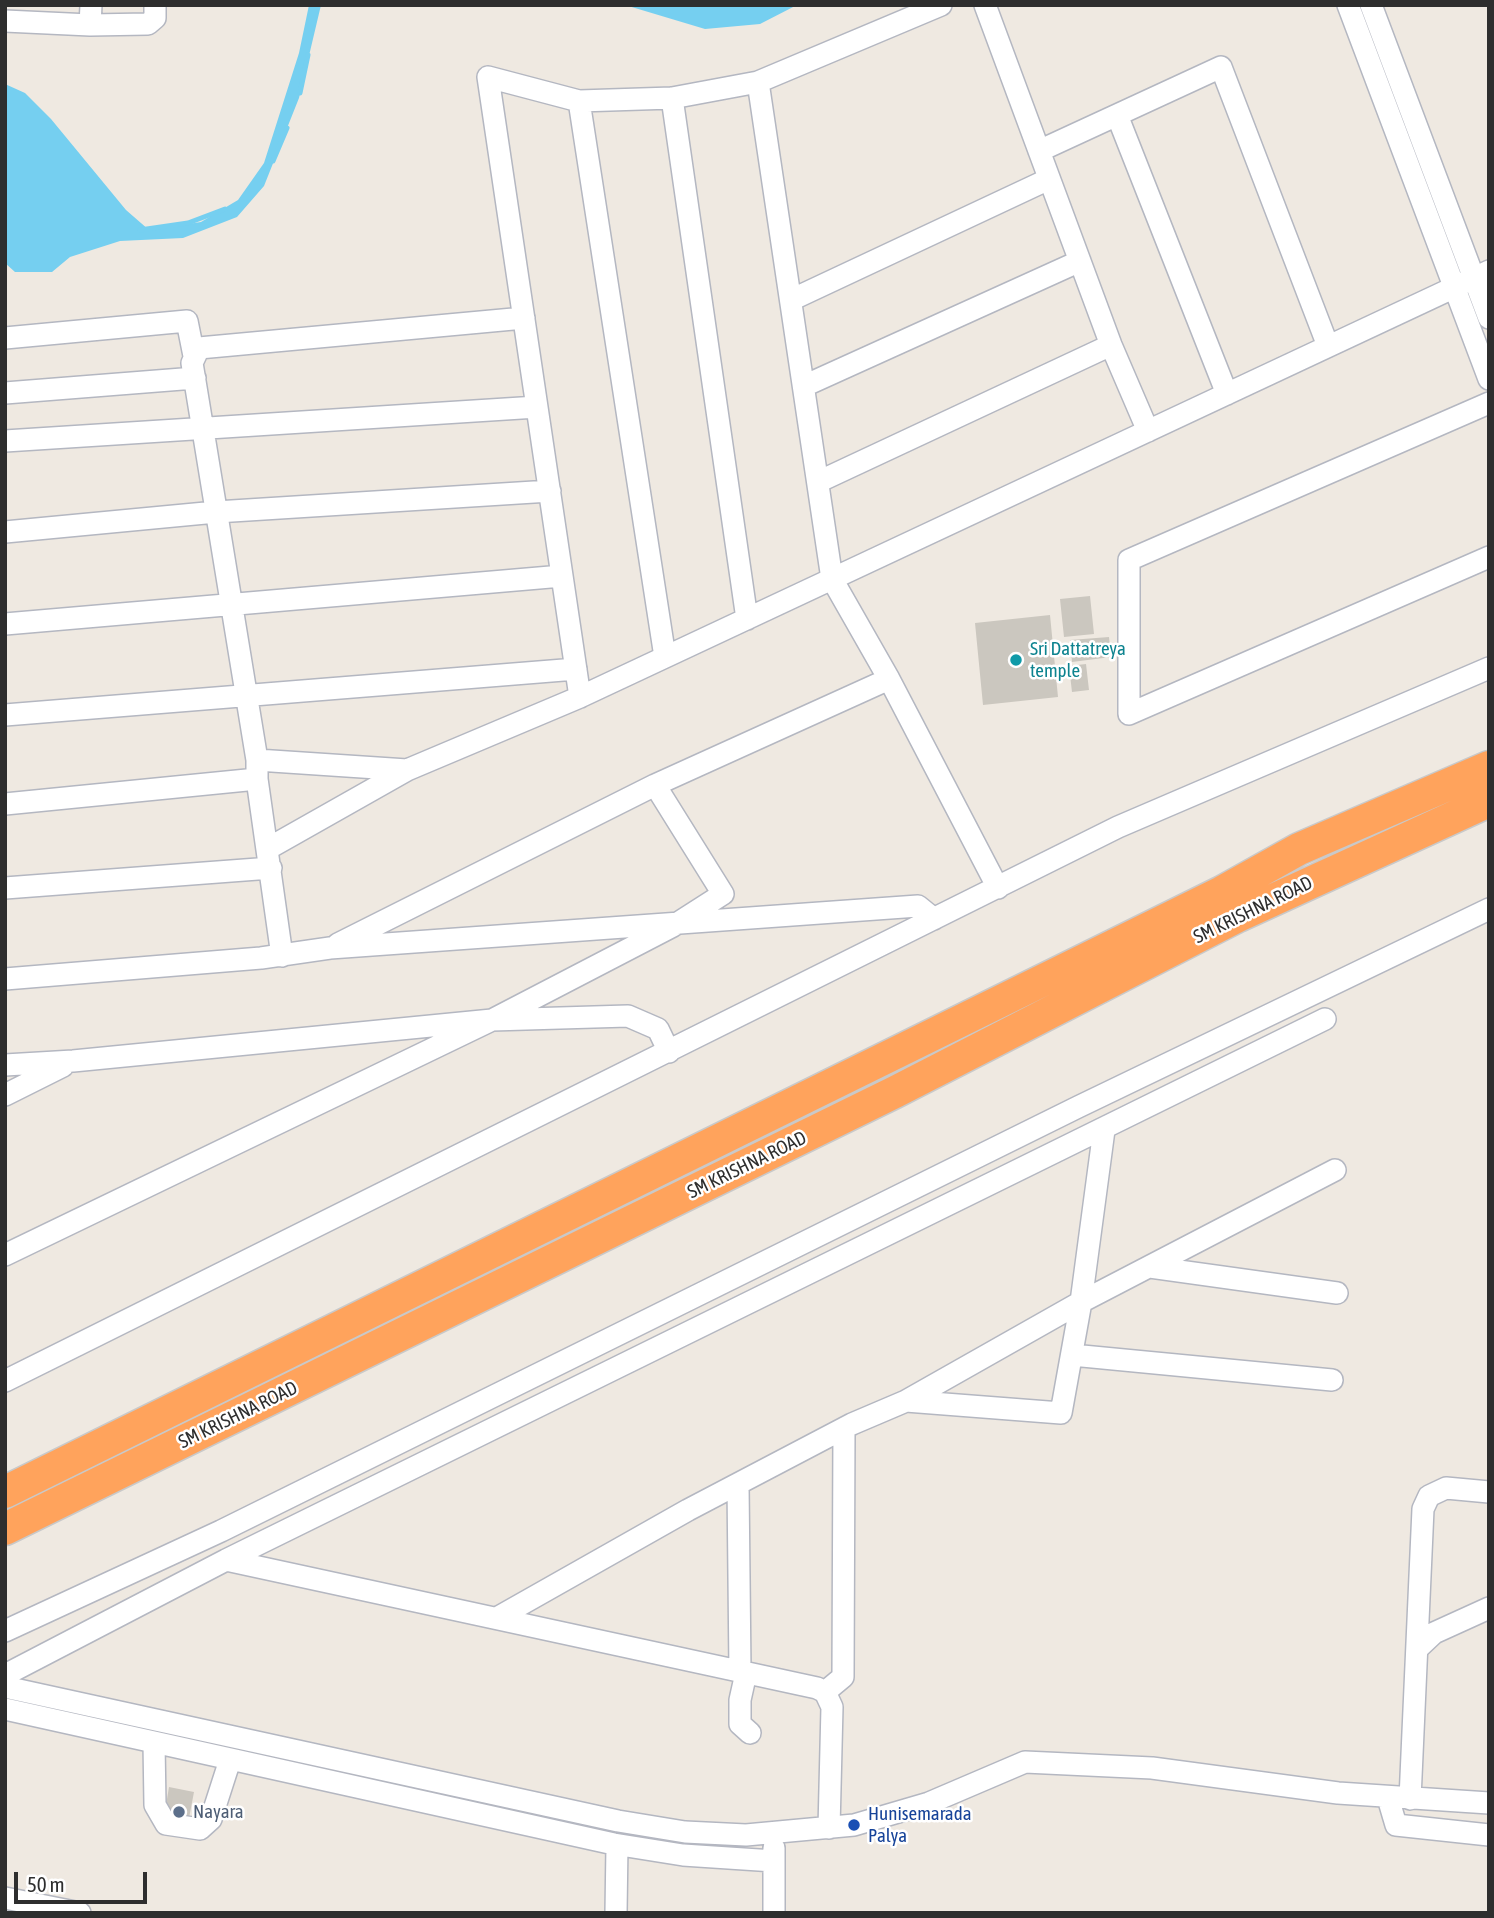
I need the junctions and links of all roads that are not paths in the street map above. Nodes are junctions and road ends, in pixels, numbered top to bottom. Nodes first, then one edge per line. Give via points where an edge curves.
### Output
1 (155, 5) edge
2 (941, 5) edge
3 (985, 5) edge
4 (1348, 5) edge
5 (1371, 5) edge
6 (27, 13) edge
7 (90, 15) edge
8 (5, 21) edge
9 (758, 82) junction
10 (672, 98) junction
11 (579, 101) junction
12 (1117, 115) junction
13 (1039, 151) junction
14 (1049, 179) junction
15 (1080, 261) junction
16 (1481, 273) edge
17 (1452, 285) junction
18 (791, 300) junction
19 (524, 317) junction
20 (1489, 318) edge
21 (5, 338) edge
22 (1111, 345) junction
23 (1328, 346) junction
24 (194, 356) junction
25 (195, 378) junction
26 (1489, 379) edge
27 (804, 386) junction
28 (5, 393) edge
29 (1227, 394) junction
30 (1489, 402) edge
31 (537, 407) junction
32 (203, 429) junction
33 (1148, 431) junction
34 (5, 441) edge
35 (818, 482) junction
36 (550, 491) junction
37 (216, 512) junction
38 (5, 532) edge
39 (1489, 558) edge
40 (562, 576) junction
41 (832, 579) junction
42 (231, 605) junction
43 (747, 619) junction
44 (5, 624) edge
45 (665, 657) junction
46 (1489, 668) edge
47 (576, 669) junction
48 (889, 679) junction
49 (247, 696) junction
50 (580, 697) junction
51 (5, 715) edge
52 (1489, 767) edge
53 (257, 770) junction
54 (407, 770) junction
55 (655, 785) junction
56 (1489, 802) edge
57 (5, 804) edge
58 (270, 858) junction
59 (5, 888) edge
60 (998, 888) junction
61 (1230, 904) junction
62 (1489, 909) edge
63 (934, 919) junction
64 (673, 926) junction
65 (330, 948) junction
66 (282, 956) junction
67 (5, 979) edge
68 (1325, 1019) dead end
69 (492, 1020) junction
70 (669, 1052) junction
71 (73, 1061) junction
72 (5, 1065) edge
73 (5, 1095) edge
74 (1104, 1130) junction
75 (1335, 1170) dead end
76 (5, 1255) edge
77 (1150, 1267) junction
78 (1337, 1293) dead end
79 (1081, 1302) junction
80 (1072, 1355) junction
81 (1332, 1380) dead end
82 (5, 1381) edge
83 (906, 1401) junction
84 (844, 1429) junction
85 (738, 1484) junction
86 (5, 1492) edge
87 (1489, 1492) edge
88 (5, 1529) edge
89 (226, 1560) junction
90 (1489, 1608) edge
91 (497, 1618) junction
92 (5, 1631) edge
93 (1417, 1649) junction
94 (743, 1672) junction
95 (5, 1675) edge
96 (5, 1687) edge
97 (825, 1692) junction
98 (5, 1709) edge
99 (750, 1733) dead end
100 (154, 1743) junction
101 (230, 1760) junction
102 (1388, 1798) junction
103 (1410, 1799) junction
104 (1489, 1803) edge
105 (829, 1828) junction
106 (774, 1832) junction
107 (1489, 1835) edge
108 (617, 1845) junction
109 (775, 1861) junction
110 (5, 1898) edge
111 (80, 1913) edge
112 (616, 1913) edge
113 (774, 1913) edge

1 - 7 street via 155,18 148,24
2 - 9 street
3 - 13 street
4 - 17 street
5 - 16 street
6 - 7 street
6 - 8 street
9 - 10 street
9 - 18 street
10 - 11 street
10 - 43 street
11 - 19 street via 488,77
11 - 45 street
12 - 13 street
12 - 23 street via 1221,67
12 - 29 street
13 - 14 street
14 - 15 street
14 - 18 street
15 - 22 street
15 - 27 street
16 - 17 street
16 - 20 street
17 - 23 street
17 - 26 street
18 - 27 street
19 - 24 street via 206,346
19 - 31 street
21 - 24 street via 187,321
22 - 33 street
22 - 35 street
23 - 29 street
24 - 25 street
25 - 28 street
25 - 32 street
27 - 35 street
29 - 33 street
30 - 39 street via 1129,560 1129,714
31 - 32 street
31 - 36 street
32 - 34 street
32 - 37 street
33 - 41 street
35 - 41 street
36 - 37 street
36 - 40 street
37 - 38 street
37 - 42 street
40 - 42 street
40 - 47 street
41 - 43 street
41 - 48 street
42 - 44 street
42 - 49 street
43 - 45 street
45 - 50 street
46 - 60 street via 1118,827
47 - 49 street
47 - 50 street
48 - 55 street
48 - 60 street
49 - 51 street
49 - 53 street
50 - 54 street
52 - 61 highway, SM KRISHNA ROAD via 1299,849
53 - 54 street
53 - 57 street
53 - 58 street
54 - 58 street
55 - 64 street via 723,894
55 - 65 street
56 - 61 highway, SM KRISHNA ROAD
58 - 59 street
58 - 66 street
60 - 63 street
61 - 86 highway, SM KRISHNA ROAD
61 - 88 highway, SM KRISHNA ROAD via 895,1092
62 - 92 street via 221,1531
63 - 64 street via 918,906
63 - 70 street
64 - 65 street
64 - 69 street
65 - 66 street
66 - 67 street
68 - 74 street
69 - 70 street via 628,1016 658,1029
69 - 71 street
69 - 76 street
70 - 82 street
71 - 72 street
71 - 73 street
74 - 79 street
74 - 89 street
75 - 77 street
77 - 78 street
77 - 79 street
79 - 80 street
79 - 83 street
80 - 81 street
80 - 83 street via 1061,1413
83 - 84 street
84 - 85 street
84 - 97 street via 843,1677
85 - 91 street
85 - 94 street
87 - 93 street via 1446,1488 1429,1496 1423,1509
89 - 91 street
89 - 95 street
90 - 93 street via 1434,1633
91 - 94 street
93 - 103 street
94 - 97 street
94 - 99 street via 740,1724
96 - 106 street via 618,1821 685,1832
97 - 105 street via 832,1707
98 - 100 street
100 - 101 street
100 - 101 street via 155,1805 166,1824 200,1829 211,1819
101 - 108 street
102 - 103 street
102 - 105 street via 1152,1768 1025,1762 929,1803
102 - 107 street via 1395,1825
103 - 104 street
105 - 106 street
106 - 109 street
108 - 109 street
108 - 112 street
109 - 113 street
110 - 111 street

